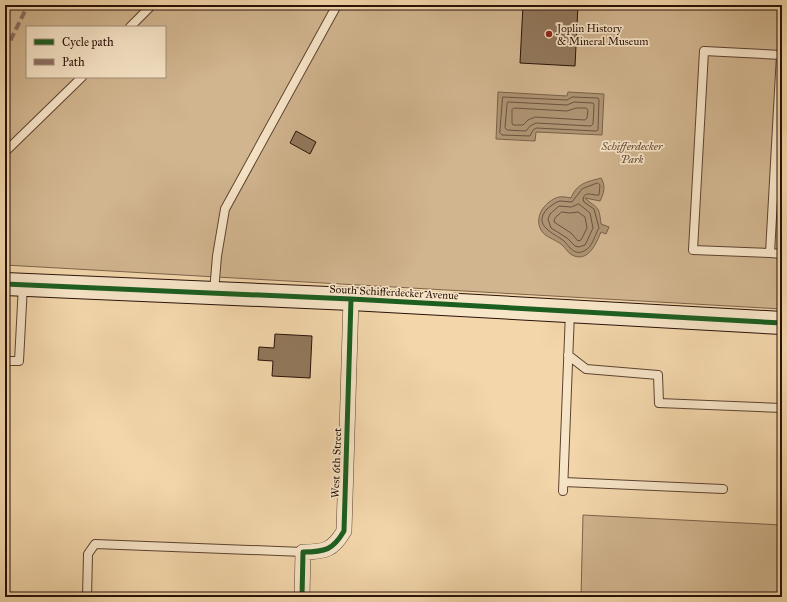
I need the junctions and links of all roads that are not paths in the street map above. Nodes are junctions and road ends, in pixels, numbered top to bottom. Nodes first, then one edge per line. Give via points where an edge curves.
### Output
1 (152, 5) edge
2 (337, 5) edge
3 (131, 26) edge
4 (81, 78) edge
5 (781, 95) edge
6 (5, 152) edge
7 (770, 253) junction
8 (782, 254) edge
9 (14, 284) edge
10 (214, 292) junction
11 (352, 299) junction
12 (570, 311) junction
13 (782, 323) edge
14 (568, 355) junction
15 (5, 361) edge
16 (782, 408) edge
17 (564, 482) junction
18 (723, 489) dead end
19 (563, 491) dead end
20 (303, 552) junction
21 (87, 597) edge
22 (302, 597) edge

1 - 3 lane
2 - 10 lane via 226,209 217,256
4 - 6 lane
5 - 7 lane
5 - 7 lane via 781,55 704,51 693,250
7 - 8 lane
9 - 10 main road, South Schifferdecker Avenue
9 - 15 lane via 19,361
10 - 11 main road, South Schifferdecker Avenue
11 - 12 main road, South Schifferdecker Avenue
11 - 20 street, West 6th Street via 344,531 337,543 326,550
12 - 13 main road, South Schifferdecker Avenue
12 - 14 lane
14 - 16 lane via 586,369 658,376 659,403
14 - 17 lane
17 - 18 lane
17 - 19 lane
20 - 21 lane via 95,544 88,554
20 - 22 street

